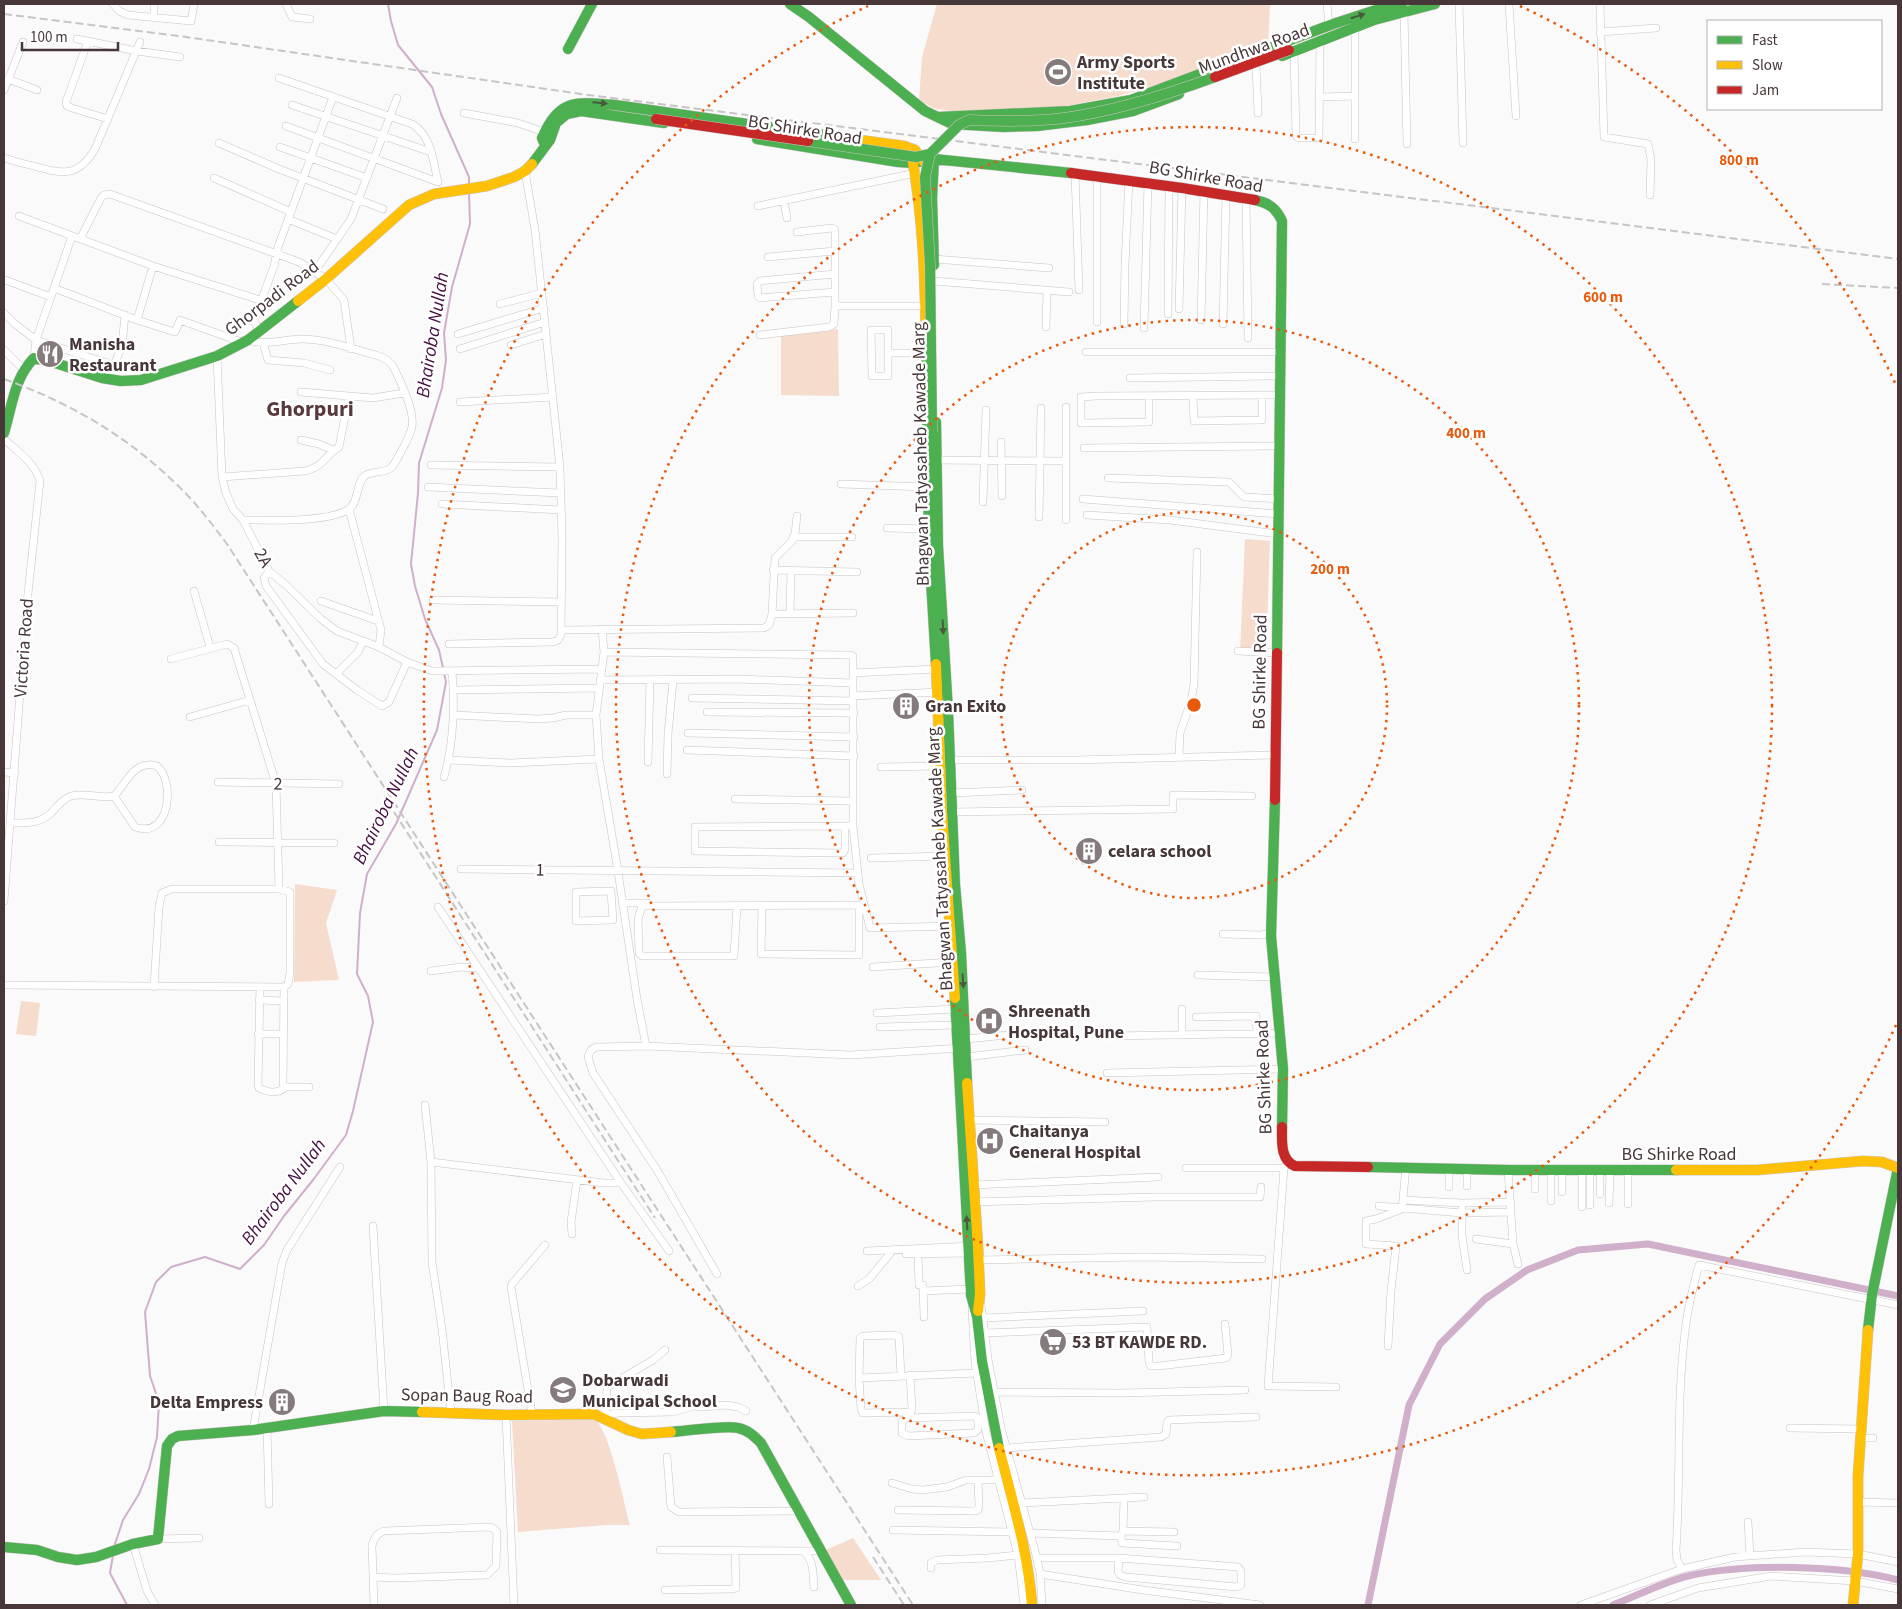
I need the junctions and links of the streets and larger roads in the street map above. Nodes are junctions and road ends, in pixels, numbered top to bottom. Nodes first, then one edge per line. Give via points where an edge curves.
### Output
1 (113, 4) edge
2 (154, 4) edge
3 (194, 4) edge
4 (286, 4) edge
5 (592, 4) edge
6 (790, 4) edge
7 (1327, 4) edge
8 (1435, 4) edge
9 (1459, 4) edge
10 (1509, 4) edge
11 (1600, 4) edge
12 (1403, 8) edge
13 (154, 18) junction
14 (310, 20) dead end
15 (1329, 26) junction
16 (1355, 27) junction
17 (1656, 28) dead end
18 (1316, 31) junction
19 (1600, 32) junction
20 (77, 39) dead end
21 (1324, 40) junction
22 (88, 41) junction
23 (23, 42) dead end
24 (140, 42) dead end
25 (568, 49) dead end
26 (1290, 49) junction
27 (137, 51) junction
28 (180, 57) dead end
29 (1256, 65) junction
30 (7, 74) edge
31 (279, 78) dead end
32 (4, 90) edge
33 (38, 90) dead end
34 (1320, 96) junction
35 (1355, 96) junction
36 (333, 97) junction
37 (397, 98) dead end
38 (292, 105) dead end
39 (566, 110) junction
40 (464, 113) dead end
41 (1258, 113) dead end
42 (326, 116) junction
43 (390, 116) junction
44 (650, 116) junction
45 (1516, 116) dead end
46 (935, 117) junction
47 (108, 119) junction
48 (286, 126) dead end
49 (544, 132) junction
50 (382, 136) junction
51 (318, 138) junction
52 (1355, 139) dead end
53 (219, 143) dead end
54 (1463, 143) dead end
55 (1407, 144) dead end
56 (545, 145) junction
57 (280, 147) dead end
58 (431, 152) junction
59 (4, 158) edge
60 (311, 158) junction
61 (374, 158) junction
62 (923, 162) junction
63 (525, 170) junction
64 (1075, 173) junction
65 (1098, 176) junction
66 (214, 178) dead end
67 (304, 178) junction
68 (366, 178) junction
69 (1129, 180) junction
70 (1148, 183) junction
71 (1169, 186) junction
72 (1182, 188) junction
73 (1204, 191) junction
74 (1226, 195) junction
75 (1650, 195) dead end
76 (1246, 199) junction
77 (358, 200) junction
78 (784, 201) junction
79 (758, 206) dead end
80 (383, 209) dead end
81 (289, 215) junction
82 (19, 216) dead end
83 (787, 218) dead end
84 (797, 232) dead end
85 (76, 237) junction
86 (337, 239) junction
87 (835, 251) junction
88 (276, 254) junction
89 (768, 257) dead end
90 (934, 259) junction
91 (153, 266) junction
92 (1049, 268) dead end
93 (315, 271) junction
94 (834, 274) junction
95 (326, 279) junction
96 (5, 280) edge
97 (934, 281) junction
98 (54, 288) junction
99 (1079, 290) dead end
100 (835, 292) junction
101 (1047, 292) junction
102 (1069, 292) dead end
103 (542, 293) junction
104 (51, 297) junction
105 (260, 300) junction
106 (500, 304) dead end
107 (835, 306) junction
108 (925, 306) junction
109 (544, 308) junction
110 (1179, 309) dead end
111 (4, 313) edge
112 (1168, 314) dead end
113 (125, 315) junction
114 (137, 320) junction
115 (1201, 320) dead end
116 (545, 322) junction
117 (1097, 322) dead end
118 (1124, 324) dead end
119 (1223, 324) dead end
120 (1046, 327) dead end
121 (1144, 328) dead end
122 (260, 332) junction
123 (458, 334) dead end
124 (546, 334) junction
125 (760, 335) dead end
126 (1248, 338) dead end
127 (36, 340) junction
128 (246, 341) junction
129 (263, 343) junction
130 (511, 345) dead end
131 (351, 349) junction
132 (460, 349) dead end
133 (4, 350) edge
134 (1086, 352) dead end
135 (1280, 352) junction
136 (889, 353) junction
137 (926, 353) junction
138 (217, 356) junction
139 (34, 358) junction
140 (114, 365) junction
141 (126, 369) dead end
142 (24, 370) junction
143 (330, 370) dead end
144 (1280, 376) junction
145 (1130, 378) dead end
146 (301, 392) dead end
147 (404, 393) junction
148 (1280, 395) junction
149 (348, 396) junction
150 (1149, 396) junction
151 (1193, 396) junction
152 (1262, 396) junction
153 (553, 397) junction
154 (460, 402) dead end
155 (1066, 407) dead end
156 (1040, 408) dead end
157 (7, 410) edge
158 (986, 410) dead end
159 (4, 433) edge
160 (4, 439) edge
161 (301, 440) dead end
162 (1001, 442) dead end
163 (1280, 446) junction
164 (1084, 448) dead end
165 (332, 450) junction
166 (933, 457) junction
167 (985, 461) junction
168 (1002, 461) junction
169 (1039, 461) junction
170 (1066, 461) junction
171 (431, 465) dead end
172 (560, 467) junction
173 (222, 477) junction
174 (1108, 478) dead end
175 (842, 484) dead end
176 (927, 486) junction
177 (428, 487) dead end
178 (560, 493) junction
179 (1002, 496) dead end
180 (1083, 499) dead end
181 (1279, 499) junction
182 (983, 502) dead end
183 (442, 504) dead end
184 (349, 509) junction
185 (561, 510) junction
186 (1087, 514) dead end
187 (1279, 514) junction
188 (797, 516) dead end
189 (1039, 517) dead end
190 (243, 520) junction
191 (1066, 520) dead end
192 (887, 528) dead end
193 (928, 529) junction
194 (1278, 534) junction
195 (793, 537) junction
196 (852, 537) dead end
197 (1197, 552) dead end
198 (773, 570) junction
199 (791, 570) junction
200 (269, 571) junction
201 (857, 572) dead end
202 (194, 591) dead end
203 (321, 600) dead end
204 (433, 600) dead end
205 (561, 602) junction
206 (937, 603) junction
207 (854, 613) dead end
208 (772, 614) junction
209 (790, 614) junction
210 (378, 621) junction
211 (602, 629) junction
212 (561, 630) junction
213 (362, 641) junction
214 (449, 644) dead end
215 (210, 647) junction
216 (379, 647) junction
217 (1238, 651) dead end
218 (604, 652) junction
219 (1277, 653) junction
220 (171, 659) dead end
221 (407, 662) junction
222 (602, 669) junction
223 (936, 669) junction
224 (450, 671) junction
225 (854, 673) junction
226 (336, 674) junction
227 (650, 680) junction
228 (673, 681) junction
229 (853, 683) junction
230 (599, 684) junction
231 (454, 690) junction
232 (942, 692) junction
233 (692, 698) dead end
234 (853, 699) junction
235 (250, 700) junction
236 (707, 712) dead end
237 (854, 713) junction
238 (455, 715) junction
239 (596, 715) junction
240 (190, 716) dead end
241 (688, 733) dead end
242 (854, 737) junction
243 (687, 750) dead end
244 (1276, 755) junction
245 (854, 756) junction
246 (1179, 758) junction
247 (600, 759) junction
248 (449, 760) junction
249 (648, 762) dead end
250 (944, 762) junction
251 (881, 767) dead end
252 (4, 772) edge
253 (15, 774) junction
254 (667, 774) dead end
255 (444, 777) dead end
256 (218, 782) dead end
257 (276, 784) junction
258 (338, 784) dead end
259 (1022, 790) dead end
260 (951, 792) junction
261 (114, 796) junction
262 (1252, 796) dead end
263 (735, 800) dead end
264 (853, 801) junction
265 (951, 812) junction
266 (11, 823) junction
267 (844, 826) junction
268 (853, 826) junction
269 (220, 842) dead end
270 (278, 843) junction
271 (334, 843) dead end
272 (949, 856) junction
273 (871, 858) dead end
274 (461, 869) dead end
275 (618, 872) junction
276 (858, 873) junction
277 (278, 889) junction
278 (4, 902) edge
279 (622, 903) junction
280 (864, 904) junction
281 (737, 906) junction
282 (762, 906) junction
283 (438, 907) dead end
284 (613, 911) junction
285 (623, 911) junction
286 (954, 926) junction
287 (859, 928) junction
288 (870, 928) junction
289 (1271, 933) junction
290 (1223, 934) dead end
291 (952, 962) junction
292 (873, 967) dead end
293 (477, 968) junction
294 (431, 971) dead end
295 (1198, 975) dead end
296 (1275, 977) junction
297 (4, 985) edge
298 (154, 987) junction
299 (260, 987) junction
300 (284, 987) junction
301 (259, 1000) junction
302 (284, 1001) junction
303 (955, 1009) junction
304 (1182, 1009) dead end
305 (877, 1013) dead end
306 (1196, 1017) dead end
307 (956, 1025) junction
308 (880, 1027) dead end
309 (1281, 1033) junction
310 (258, 1034) junction
311 (282, 1034) junction
312 (1019, 1034) dead end
313 (1257, 1034) junction
314 (1182, 1035) junction
315 (1109, 1036) dead end
316 (646, 1046) junction
317 (964, 1048) junction
318 (1026, 1050) dead end
319 (1283, 1070) junction
320 (1107, 1073) dead end
321 (283, 1087) junction
322 (310, 1087) dead end
323 (425, 1105) dead end
324 (969, 1120) junction
325 (1105, 1122) dead end
326 (967, 1156) junction
327 (431, 1162) junction
328 (1286, 1166) junction
329 (340, 1167) dead end
330 (1406, 1167) junction
331 (1186, 1168) dead end
332 (1449, 1168) junction
333 (1898, 1168) edge
334 (1467, 1169) junction
335 (1508, 1170) junction
336 (1535, 1170) junction
337 (1551, 1170) junction
338 (1562, 1170) junction
339 (1596, 1170) junction
340 (1628, 1170) junction
341 (1158, 1178) dead end
342 (577, 1180) junction
343 (621, 1183) junction
344 (974, 1185) junction
345 (1467, 1186) dead end
346 (1261, 1187) dead end
347 (1449, 1187) dead end
348 (1535, 1189) dead end
349 (1562, 1192) dead end
350 (1600, 1194) dead end
351 (1403, 1200) junction
352 (1551, 1201) dead end
353 (970, 1202) junction
354 (1511, 1202) junction
355 (1462, 1203) junction
356 (1609, 1203) dead end
357 (1628, 1204) dead end
358 (1590, 1205) dead end
359 (1378, 1206) dead end
360 (1582, 1207) dead end
361 (1402, 1209) junction
362 (1511, 1212) junction
363 (1462, 1213) junction
364 (373, 1226) dead end
365 (572, 1234) dead end
366 (1476, 1240) dead end
367 (544, 1244) dead end
368 (1513, 1244) junction
369 (972, 1248) junction
370 (892, 1250) junction
371 (669, 1251) dead end
372 (867, 1251) dead end
373 (906, 1254) dead end
374 (918, 1254) junction
375 (1262, 1259) dead end
376 (979, 1260) junction
377 (1518, 1264) dead end
378 (1467, 1270) dead end
379 (717, 1274) dead end
380 (858, 1286) dead end
381 (923, 1291) junction
382 (974, 1293) junction
383 (1872, 1297) junction
384 (1898, 1305) edge
385 (1143, 1311) dead end
386 (924, 1318) dead end
387 (980, 1318) junction
388 (1226, 1324) dead end
389 (985, 1333) junction
390 (1388, 1346) dead end
391 (665, 1350) dead end
392 (976, 1372) junction
393 (910, 1375) junction
394 (901, 1376) junction
395 (859, 1378) junction
396 (1336, 1387) dead end
397 (1245, 1390) dead end
398 (994, 1392) junction
399 (384, 1411) junction
400 (746, 1411) dead end
401 (450, 1413) junction
402 (532, 1414) junction
403 (506, 1415) junction
404 (601, 1415) junction
405 (1256, 1417) dead end
406 (981, 1423) junction
407 (267, 1428) junction
408 (1790, 1428) dead end
409 (253, 1430) junction
410 (1860, 1433) junction
411 (1873, 1438) dead end
412 (1007, 1448) junction
413 (667, 1457) dead end
414 (998, 1480) junction
415 (978, 1481) junction
416 (892, 1483) dead end
417 (1144, 1497) dead end
418 (1124, 1498) junction
419 (1858, 1502) junction
420 (1022, 1503) junction
421 (1898, 1503) edge
422 (269, 1504) dead end
423 (898, 1510) dead end
424 (798, 1511) junction
425 (1748, 1522) dead end
426 (893, 1530) dead end
427 (1010, 1532) junction
428 (1174, 1532) dead end
429 (1030, 1533) junction
430 (1122, 1533) junction
431 (199, 1538) dead end
432 (158, 1539) junction
433 (129, 1545) junction
434 (4, 1546) edge
435 (1178, 1546) dead end
436 (497, 1548) junction
437 (511, 1549) junction
438 (660, 1550) dead end
439 (735, 1551) junction
440 (822, 1551) junction
441 (803, 1552) junction
442 (1018, 1556) junction
443 (1750, 1556) junction
444 (1858, 1557) junction
445 (1037, 1558) junction
446 (1119, 1558) junction
447 (1898, 1562) edge
448 (931, 1568) dead end
449 (1682, 1568) junction
450 (1040, 1574) junction
451 (373, 1577) junction
452 (1855, 1579) junction
453 (814, 1587) dead end
454 (1898, 1589) edge
455 (665, 1590) dead end
456 (1039, 1604) edge
457 (156, 1605) edge
458 (374, 1605) edge
459 (514, 1605) edge
460 (850, 1605) edge
461 (1024, 1605) edge
462 (1260, 1605) edge
463 (1581, 1605) edge
464 (1650, 1605) edge
465 (1853, 1605) edge

1 - 13 street via 128,15
2 - 13 street
3 - 13 street via 191,21
4 - 14 street via 292,17
5 - 25 street
6 - 46 street, Mundhwa Road
7 - 15 street
8 - 12 street, Mundhwa Road
9 - 54 street
10 - 45 street
11 - 19 street
15 -> 12 street, Mundhwa Road via 1376,10
12 - 16 street, Mundhwa Road
12 - 55 street
15 - 18 street, Mundhwa Road
16 - 21 street, Mundhwa Road
16 - 35 street
17 - 19 street
18 - 26 street
18 - 46 street, Mundhwa Road via 1131,100 1075,110
19 - 75 street via 1604,137 1648,144
20 - 22 street
21 - 26 street, Mundhwa Road via 1321,38
21 - 34 street
22 - 27 street
22 - 47 street via 67,106
23 - 30 street
24 - 27 street
26 - 29 street, Mundhwa Road
26 - 34 street via 1298,138 1316,138
26 - 44 street, bridge via 1147,97 1103,108 1061,115 961,118 929,146 909,152
26 - 62 street, bridge via 1128,106 1056,119 969,120 952,132
27 - 28 street
27 - 47 street
29 - 41 street
29 - 46 street, Mundhwa Road via 1133,111 1087,120 1003,127 952,124
30 - 32 street
30 - 33 street
31 - 36 street
34 - 35 street
35 - 52 street
36 - 42 street
36 - 43 street
37 - 43 street
38 - 42 street
39 - 44 street
39 - 49 street via 552,116
39 - 56 street, Ghorpadi Road
40 - 49 street via 518,123
42 - 50 street
42 - 51 street
43 - 50 street
43 - 58 street via 418,128 428,141
44 - 62 street, BG Shirke Road
44 - 62 street, bridge via 910,157
47 - 59 street via 91,156 70,172 56,173
48 - 51 street
49 - 56 street
50 - 58 street
50 - 61 street
51 - 60 street
51 - 61 street
53 - 67 street
56 - 63 street, Ghorpadi Road via 538,158
57 - 60 street
58 - 61 street via 438,182
60 - 67 street
60 - 68 street
61 - 68 street
62 - 64 street, BG Shirke Road
62 - 78 street
62 - 90 street, Bhagwan Tatyasaheb Kawade Marg via 932,198
62 - 108 street, Bhagwan Tatyasaheb Kawade Marg
62 - 166 street, bridge via 930,265
63 - 95 street, Ghorpadi Road via 487,186 434,194 409,205
63 - 103 street
64 - 65 street, BG Shirke Road
64 - 99 street
65 - 69 street, BG Shirke Road
65 - 117 street
66 - 81 street
67 - 77 street
67 - 81 street
68 - 77 street
69 - 70 street, BG Shirke Road
69 - 118 street
70 - 71 street, BG Shirke Road
70 - 121 street
71 - 72 street, BG Shirke Road
71 - 112 street
72 - 73 street, BG Shirke Road
72 - 110 street
73 - 74 street, BG Shirke Road
73 - 115 street
74 - 76 street, BG Shirke Road
74 - 119 street
76 - 126 street
76 - 135 street, BG Shirke Road via 1274,206 1282,221
77 - 80 street
77 - 86 street via 351,219
78 - 79 street
78 - 83 street
81 - 86 street
81 - 88 street
82 - 85 street
84 - 87 street via 834,229
85 - 88 street via 101,198 110,194
85 - 91 street
85 - 98 street
86 - 93 street
87 - 89 street
87 - 94 street
88 - 93 street
88 - 105 street
90 - 92 street
90 - 97 street, Bhagwan Tatyasaheb Kawade Marg
91 - 105 street
91 - 114 street
93 - 95 street
94 - 100 street
94 - 100 street via 760,281 757,284 760,298
95 - 122 street, Ghorpadi Road
95 - 131 street via 344,300
96 - 104 street
97 - 101 street
97 - 166 street, Bhagwan Tatyasaheb Kawade Marg
98 - 104 street
98 - 113 street
100 - 107 street
101 - 102 street
101 - 120 street
103 - 106 street
103 - 109 street
104 - 127 street
105 - 122 street via 255,322
107 - 108 street
107 - 125 street via 834,324 829,327
108 - 137 street, Bhagwan Tatyasaheb Kawade Marg
109 - 116 street
109 - 123 street
111 - 127 street
113 - 114 street
113 - 140 street via 122,346
114 - 128 street via 176,332 180,320
116 - 124 street
116 - 132 street
122 - 128 street, Ghorpadi Road
124 - 130 street
124 - 153 street
127 - 139 street
127 - 140 street
128 - 129 street
128 - 138 street, Ghorpadi Road
129 - 131 street via 318,340
129 - 143 street via 268,360 304,363
131 - 147 street via 387,360 393,366
133 - 142 street
134 - 135 street
135 - 144 street, BG Shirke Road
136 - 136 street via 888,376 872,376 871,330 888,330
136 - 137 street
137 - 166 street, Bhagwan Tatyasaheb Kawade Marg
138 - 139 street, Ghorpadi Road via 129,382 105,380
138 - 173 street, 2A
139 - 142 street
140 - 141 street
142 - 157 street
144 - 145 street
144 - 148 street, BG Shirke Road
146 - 149 street
147 - 149 street via 372,398
147 - 184 street via 411,414 409,437 390,469 372,472 361,479
148 - 152 street
148 - 163 street, BG Shirke Road
149 - 165 street via 340,443
150 - 150 street via 1081,396 1081,423 1149,422
150 - 151 street
151 - 152 street
151 - 152 street via 1194,421 1262,420
153 - 154 street
153 - 172 street
155 - 170 street
156 - 169 street
157 - 159 street
158 - 167 street
160 - 253 street, Victoria Road via 34,467 40,481 27,602
161 - 165 street
162 - 168 street
163 - 164 street
163 - 181 street, BG Shirke Road
165 - 173 street via 322,464 305,471
166 - 167 street
166 - 176 street, Bhagwan Tatyasaheb Kawade Marg
166 - 206 street, Bhagwan Tatyasaheb Kawade Marg via 938,546
167 - 168 street
167 - 182 street
168 - 169 street
168 - 179 street
169 - 170 street
169 - 189 street
170 - 191 street
171 - 172 street
172 - 178 street
173 - 190 street, 2A via 233,509
174 - 181 street via 1223,481 1233,485 1244,497
175 - 176 street
176 - 193 street, Bhagwan Tatyasaheb Kawade Marg
177 - 178 street
178 - 185 street
180 - 187 street
181 - 187 street, BG Shirke Road
183 - 185 street
184 - 190 street via 315,518
184 - 210 street
185 - 205 street
186 - 194 street via 1170,520
187 - 194 street, BG Shirke Road
188 - 195 street
190 - 200 street, 2A
192 - 193 street
193 - 206 street, Bhagwan Tatyasaheb Kawade Marg
194 - 219 street, BG Shirke Road
195 - 196 street
195 - 198 street via 774,558
197 - 246 street via 1194,684 1180,733
198 - 199 street
198 - 208 street
199 - 201 street
199 - 209 street
200 - 213 street, 2A via 326,623
200 - 226 street via 264,578 266,586 323,664
202 - 215 street
203 - 210 street
204 - 205 street
205 - 212 street
206 - 223 street, Bhagwan Tatyasaheb Kawade Marg
206 -> 232 street, Bhagwan Tatyasaheb Kawade Marg
207 - 209 street
208 - 209 street
208 - 211 street via 768,625 760,629
210 - 216 street via 382,635
211 - 212 street
211 - 218 street
212 - 214 street via 558,640 553,642
213 - 216 street, 2A
213 - 226 street via 358,652
215 - 220 street
215 - 235 street via 227,644 234,648
216 - 221 street, 2A
217 - 219 street
218 - 222 street
218 - 225 street via 846,654 853,656
219 - 244 street, BG Shirke Road
221 - 224 street, 2A via 426,670
221 - 226 street via 384,707
222 - 224 street, 2A
222 - 230 street
223 - 225 street
223 - 232 street, Bhagwan Tatyasaheb Kawade Marg
224 - 231 street
225 - 229 street
227 - 228 street
227 - 230 street
227 - 249 street
228 - 229 street via 738,679
228 - 254 street
229 - 234 street
230 - 231 street
230 - 239 street
231 - 238 street
232 - 234 street
232 - 250 street, Bhagwan Tatyasaheb Kawade Marg
233 - 234 street
234 - 237 street
235 - 240 street
235 - 257 street
236 - 237 street
237 - 242 street
238 - 239 street via 538,719
238 - 248 street
239 - 247 street
241 - 242 street
242 - 245 street
243 - 245 street
244 - 246 street
244 - 289 street, BG Shirke Road
245 - 264 street
246 - 250 street
247 - 248 street via 511,763
247 - 275 street
248 - 255 street
250 - 251 street
250 - 260 street, Bhagwan Tatyasaheb Kawade Marg
250 - 272 street, Bhagwan Tatyasaheb Kawade Marg
252 - 253 street
253 - 266 street, Victoria Road
256 - 257 street, 2
257 - 258 street, 2
257 - 270 street
259 - 260 street
260 - 265 street, Bhagwan Tatyasaheb Kawade Marg
261 - 261 street via 134,827 152,828 165,813 165,776 157,766 143,765 133,771
261 - 266 street via 70,796 41,820
262 - 265 street via 1174,795 1173,809
263 - 264 street
264 - 268 street
265 - 272 street, Bhagwan Tatyasaheb Kawade Marg
266 - 278 street, Victoria Road
267 - 267 street via 843,853 695,851 695,826
267 - 268 street
268 - 276 street
269 - 270 street
270 - 271 street
270 - 277 street
272 - 273 street
272 - 286 street, Bhagwan Tatyasaheb Kawade Marg
274 - 275 street, 1
275 - 276 street, 1
275 - 279 street
276 - 280 street
277 - 298 street via 172,889 162,893 158,908
277 - 300 street via 287,890 291,895 290,973
279 - 280 street
279 - 285 street
280 - 288 street
281 - 281 street via 734,956 642,956 639,953 638,919 642,906
281 - 282 street
282 - 287 street via 860,905
282 - 287 street via 761,954 858,955
283 - 293 street
284 - 284 street via 613,920 576,921 576,892 611,890
284 - 285 street
285 - 316 street
286 - 288 street
286 - 291 street, Bhagwan Tatyasaheb Kawade Marg
286 -> 317 street, Bhagwan Tatyasaheb Kawade Marg
287 - 288 street
289 - 290 street
289 - 296 street, BG Shirke Road
291 - 292 street
291 - 303 street, Bhagwan Tatyasaheb Kawade Marg
293 - 294 street
293 - 343 street
295 - 296 street
296 - 309 street, BG Shirke Road
297 - 298 street
298 - 299 street
299 - 300 street
299 - 301 street
300 - 302 street
301 - 302 street
301 - 310 street
302 - 311 street
303 - 305 street
303 - 307 street, Bhagwan Tatyasaheb Kawade Marg
304 - 314 street
306 - 313 street via 1256,1016
307 - 308 street
307 - 317 street, Bhagwan Tatyasaheb Kawade Marg
309 - 313 street
309 - 319 street, BG Shirke Road
310 - 311 street
310 - 321 street via 259,1088 275,1092
311 - 321 street
312 - 317 street
313 - 314 street
314 - 315 street
316 - 317 street via 851,1055
316 - 379 street via 596,1047 591,1050 589,1063
317 - 318 street
317 - 324 street, Bhagwan Tatyasaheb Kawade Marg
317 - 326 street, Bhagwan Tatyasaheb Kawade Marg
319 - 320 street
319 - 328 street, BG Shirke Road via 1282,1143
321 - 322 street
323 - 327 street
324 - 325 street
324 - 326 street, Bhagwan Tatyasaheb Kawade Marg
326 - 344 street, Bhagwan Tatyasaheb Kawade Marg
326 - 353 street, Bhagwan Tatyasaheb Kawade Marg
327 - 342 street
327 - 401 street via 432,1262
328 - 330 street, BG Shirke Road
328 - 331 street
328 - 396 street via 1268,1386
329 - 409 street via 282,1263
330 - 332 street, BG Shirke Road
330 - 351 street
332 - 334 street, BG Shirke Road
332 - 347 street
333 - 340 street, BG Shirke Road via 1882,1162 1863,1161 1757,1170
333 - 383 street
334 - 335 street, BG Shirke Road
334 - 345 street
335 - 336 street, BG Shirke Road
335 - 354 street
336 - 337 street, BG Shirke Road
336 - 348 street
337 - 338 street, BG Shirke Road
337 - 352 street
338 - 339 street, BG Shirke Road
338 - 349 street
339 - 340 street, BG Shirke Road
339 - 350 street
339 - 356 street
339 - 358 street
339 - 360 street
340 - 357 street
341 - 344 street
342 - 343 street
342 - 365 street
343 - 371 street
344 - 353 street, Bhagwan Tatyasaheb Kawade Marg
346 - 353 street via 1260,1197
351 - 355 street
351 - 361 street
353 - 369 street, Bhagwan Tatyasaheb Kawade Marg
354 - 355 street
354 - 362 street
355 - 363 street
359 - 361 street
361 - 363 street
361 - 390 street via 1366,1221 1366,1244 1396,1246
362 - 363 street
362 - 368 street
363 - 378 street
364 - 399 street
366 - 368 street
367 - 402 street via 512,1284
368 - 377 street
369 - 370 street
369 - 374 street
369 - 376 street, Bhagwan Tatyasaheb Kawade Marg
369 - 382 street, Bhagwan Tatyasaheb Kawade Marg
370 - 372 street
370 - 380 street via 869,1279
373 - 374 street
374 - 381 street via 919,1284 923,1285
375 - 376 street
376 - 382 street, Bhagwan Tatyasaheb Kawade Marg
381 - 382 street
381 - 386 street
382 - 387 street, Bhagwan Tatyasaheb Kawade Marg
382 - 392 street
383 - 384 street
383 - 410 street
383 - 449 street via 1700,1265 1692,1291 1682,1369 1676,1550
385 - 387 street
387 - 389 street
387 - 456 street, Bhagwan Tatyasaheb Kawade Marg via 983,1370 994,1430
388 - 389 street via 1226,1358 1159,1366 1151,1366 1150,1363 1148,1327
389 - 398 street
391 - 404 street via 607,1387 606,1408
392 - 393 street
392 - 406 street
393 - 394 street
393 - 395 street via 912,1409 908,1413 863,1413
394 - 395 street
394 - 395 street via 899,1337 863,1336 860,1341
397 - 398 street
398 - 412 street
399 - 401 street, Sopan Baug Road
399 - 407 street, Sopan Baug Road
400 - 404 street via 726,1405 694,1406 672,1412
401 - 403 street, Sopan Baug Road
402 - 403 street, Sopan Baug Road
402 - 404 street, Sopan Baug Road
403 - 437 street
404 - 424 street, Sopan Baug Road via 642,1434 734,1427 745,1429 761,1443
405 - 412 street via 1169,1420 1166,1434 1161,1437
406 - 406 street via 974,1433 908,1436 902,1433 902,1421 906,1418 974,1416
406 - 414 street
407 - 409 street, Sopan Baug Road
407 - 422 street
408 - 410 street
409 - 432 street, Sopan Baug Road via 178,1436 169,1442
410 - 411 street
410 - 419 street
412 - 420 street
413 - 424 street via 671,1507 674,1510
414 - 415 street
414 - 427 street
415 - 416 street via 966,1480 947,1487 922,1490
415 - 423 street via 978,1510
417 - 418 street
418 - 420 street
418 - 430 street
419 - 421 street
419 - 444 street
420 - 429 street
424 - 440 street, Sopan Baug Road
425 - 443 street
426 - 427 street
427 - 442 street
428 - 430 street
429 - 430 street
429 - 445 street
430 - 435 street via 1122,1543
431 - 432 street
432 - 433 street
433 - 434 street via 85,1560
433 - 457 street
436 - 437 street
436 - 451 street via 496,1566 487,1575
436 - 451 street via 496,1532 488,1527 384,1531 374,1538 372,1546
437 - 459 street
438 - 439 street
439 - 441 street
439 - 455 street via 736,1588
440 - 441 street
440 - 460 street, Sopan Baug Road
441 - 453 street via 811,1562
442 - 448 street via 937,1560 931,1563
442 - 461 street
443 - 444 street via 1806,1552
443 - 449 street
444 - 447 street
444 - 452 street
445 - 446 street
445 - 450 street
446 - 446 street via 1120,1575 1237,1588 1240,1585 1238,1567
449 - 463 street
450 - 456 street
450 - 462 street
451 - 458 street
452 - 454 street
452 - 464 street via 1771,1576 1698,1588
452 - 465 street

